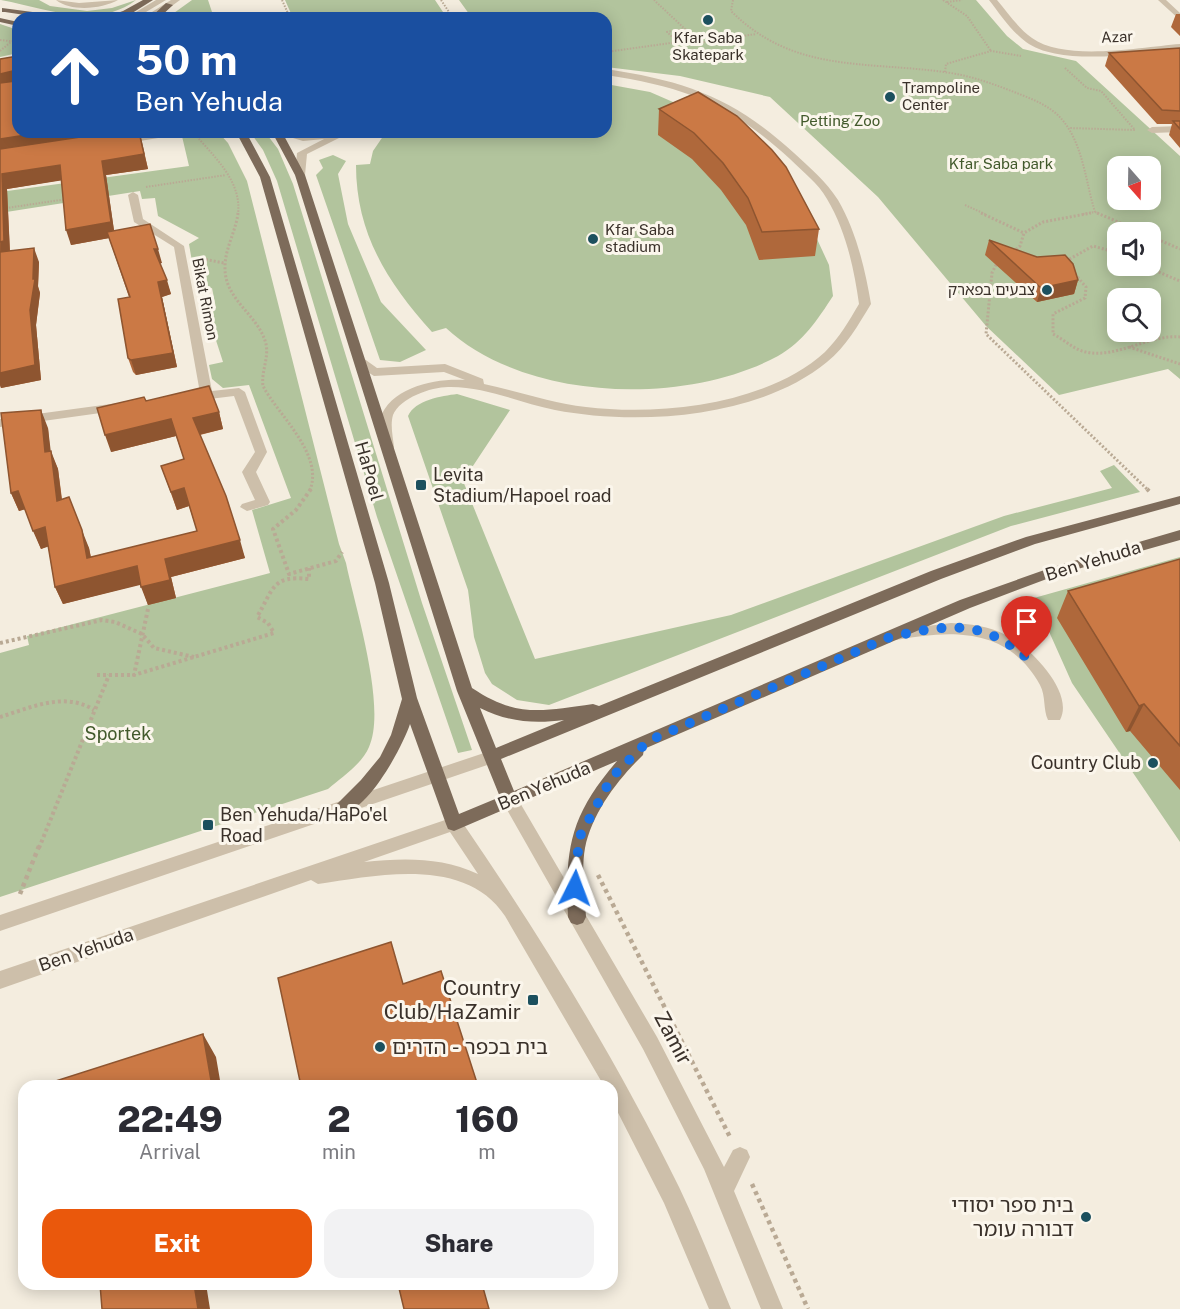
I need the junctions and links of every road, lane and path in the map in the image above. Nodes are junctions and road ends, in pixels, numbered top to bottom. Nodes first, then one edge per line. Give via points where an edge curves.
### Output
1 (60, 0) edge
2 (114, 0) edge
3 (149, 0) edge
4 (654, 0) edge
5 (733, 0) edge
6 (962, 0) edge
7 (993, 0) edge
8 (1162, 0) edge
9 (945, 1) edge
10 (169, 2) edge
11 (2, 10) edge
12 (17, 12) edge
13 (128, 12) edge
14 (145, 12) edge
15 (155, 12) edge
16 (1180, 18) edge
17 (685, 29) junction
18 (756, 34) junction
19 (0, 40) edge
20 (12, 41) joint
21 (1180, 47) edge
22 (0, 51) edge
23 (612, 51) edge
24 (991, 51) junction
25 (1027, 57) dead end
26 (1061, 64) dead end
27 (945, 72) junction
28 (612, 73) edge
29 (1069, 128) junction
30 (1180, 129) edge
31 (1152, 130) dead end
32 (140, 138) edge
33 (198, 138) edge
34 (244, 138) edge
35 (281, 138) edge
36 (333, 138) edge
37 (111, 142) edge
38 (226, 175) junction
39 (300, 175) junction
40 (144, 188) dead end
41 (133, 195) dead end
42 (77, 198) edge
43 (965, 205) dead end
44 (0, 209) edge
45 (1095, 212) junction
46 (1118, 222) edge
47 (1024, 233) junction
48 (1161, 241) edge
49 (1180, 249) edge
50 (1107, 250) edge
51 (1013, 252) junction
52 (1007, 254) edge
53 (1023, 254) edge
54 (1000, 256) edge
55 (1161, 273) edge
56 (1180, 281) edge
57 (1180, 337) edge
58 (1128, 347) junction
59 (359, 361) junction
60 (1180, 364) edge
61 (485, 388) junction
62 (207, 396) junction
63 (184, 399) edge
64 (126, 406) edge
65 (0, 423) edge
66 (388, 449) junction
67 (1150, 492) dead end
68 (1180, 500) edge
69 (247, 507) dead end
70 (1180, 535) edge
71 (342, 552) dead end
72 (309, 568) junction
73 (148, 609) dead end
74 (142, 633) junction
75 (890, 637) junction
76 (0, 643) edge
77 (195, 657) junction
78 (97, 675) dead end
79 (109, 675) junction
80 (134, 675) junction
81 (465, 691) junction
82 (409, 698) junction
83 (616, 706) junction
84 (94, 710) junction
85 (1054, 716) dead end
86 (0, 717) edge
87 (648, 741) junction
88 (490, 757) junction
89 (436, 777) junction
90 (510, 801) junction
91 (341, 808) junction
92 (454, 824) junction
93 (579, 838) junction
94 (282, 881) junction
95 (501, 896) junction
96 (18, 898) dead end
97 (578, 917) junction
98 (0, 923) edge
99 (0, 980) edge
100 (609, 1080) edge
101 (618, 1096) edge
102 (740, 1157) junction
103 (723, 1190) junction
104 (720, 1309) edge
105 (772, 1309) edge
106 (808, 1309) edge

1 - 2 street via 77,6
3 - 13 main road
4 - 17 path
5 - 18 path via 731,11 742,26
6 - 9 path
7 - 21 street, Azar via 1031,42 1055,51
8 - 16 street
9 - 24 path via 968,16
10 - 14 street
10 - 15 street
11 - 12 main road
17 - 18 path via 699,43
17 - 23 path via 667,32 678,42
18 - 27 path via 819,59
19 - 20 path
20 - 22 path
24 - 25 path
24 - 27 path via 946,64
26 - 29 path via 1087,88 1101,91 1135,130
27 - 29 path via 1006,88 1044,105
28 - 61 street via 676,84 724,103 777,141 826,188 852,243 866,304 846,337 814,366 776,388 736,399 627,414 556,406
29 - 45 path
30 - 31 street
32 - 37 street
33 - 38 path
34 - 82 main road, HaPoel via 265,177 291,260 382,583
35 - 39 main road, HaPoel
36 - 39 street via 302,153
38 - 40 path
38 - 72 path via 237,194 239,210 224,259 226,279 232,296 266,345 263,386 289,422 309,462 312,485 302,504 273,529 289,573
39 - 59 main road, HaPoel
41 - 62 street, Bikat Rimon via 138,220 179,246
42 - 44 path
43 - 47 path
45 - 46 path
45 - 47 path via 1043,222
47 - 51 path via 1020,246
48 - 49 path
50 - 58 path via 1093,246 1065,262 1086,287 1085,298 1053,314 1053,334 1086,352
51 - 52 path
51 - 53 path
54 - 67 path via 992,273 986,334
55 - 56 path
57 - 58 path via 1169,334
58 - 60 path
59 - 61 street via 366,369 386,374 445,368 476,379
59 - 66 main road, HaPoel
61 - 66 street via 447,382 405,397 392,406 386,417
62 - 63 street
62 - 69 street via 239,392 261,452 249,472 262,502
64 - 65 street
66 - 81 main road, HaPoel
68 - 83 main road, Ben Yehuda via 1031,540
70 - 75 main road, Ben Yehuda via 1055,571
71 - 72 path via 336,561
72 - 77 path via 309,579 277,582 257,617 268,623 274,633
73 - 74 path
74 - 76 path via 102,620
74 - 77 path via 154,648
74 - 80 path
75 - 85 street via 952,627 993,634 1012,645 1044,677 1053,693
75 - 87 main road, Ben Yehuda
77 - 80 path
78 - 79 path
79 - 80 path
79 - 84 path
81 - 83 main road via 504,714 530,718
81 - 88 main road, HaPoel
82 - 89 main road, HaPoel
82 - 91 main road via 403,725 379,776
83 - 88 main road, Ben Yehuda
84 - 86 path via 86,702 50,703
84 - 96 path
87 - 90 main road, Ben Yehuda
87 - 93 main road via 612,777
88 - 89 street, Ben Yehuda
88 - 90 main road, HaPoel
89 - 91 street, Ben Yehuda
89 - 92 main road, HaPoel
90 - 92 main road, Ben Yehuda
90 - 97 street, Zamir
91 - 98 street, Ben Yehuda
92 - 94 street, Ben Yehuda
92 - 95 street
93 - 97 main road via 575,888
93 - 102 path
94 - 95 street via 411,867 446,870 473,879
94 - 99 street, Ben Yehuda
95 - 100 street via 550,972
97 - 103 street, Zamir via 650,1043
101 - 104 street via 665,1182
102 - 103 street
102 - 106 path
103 - 105 street, Zamir

